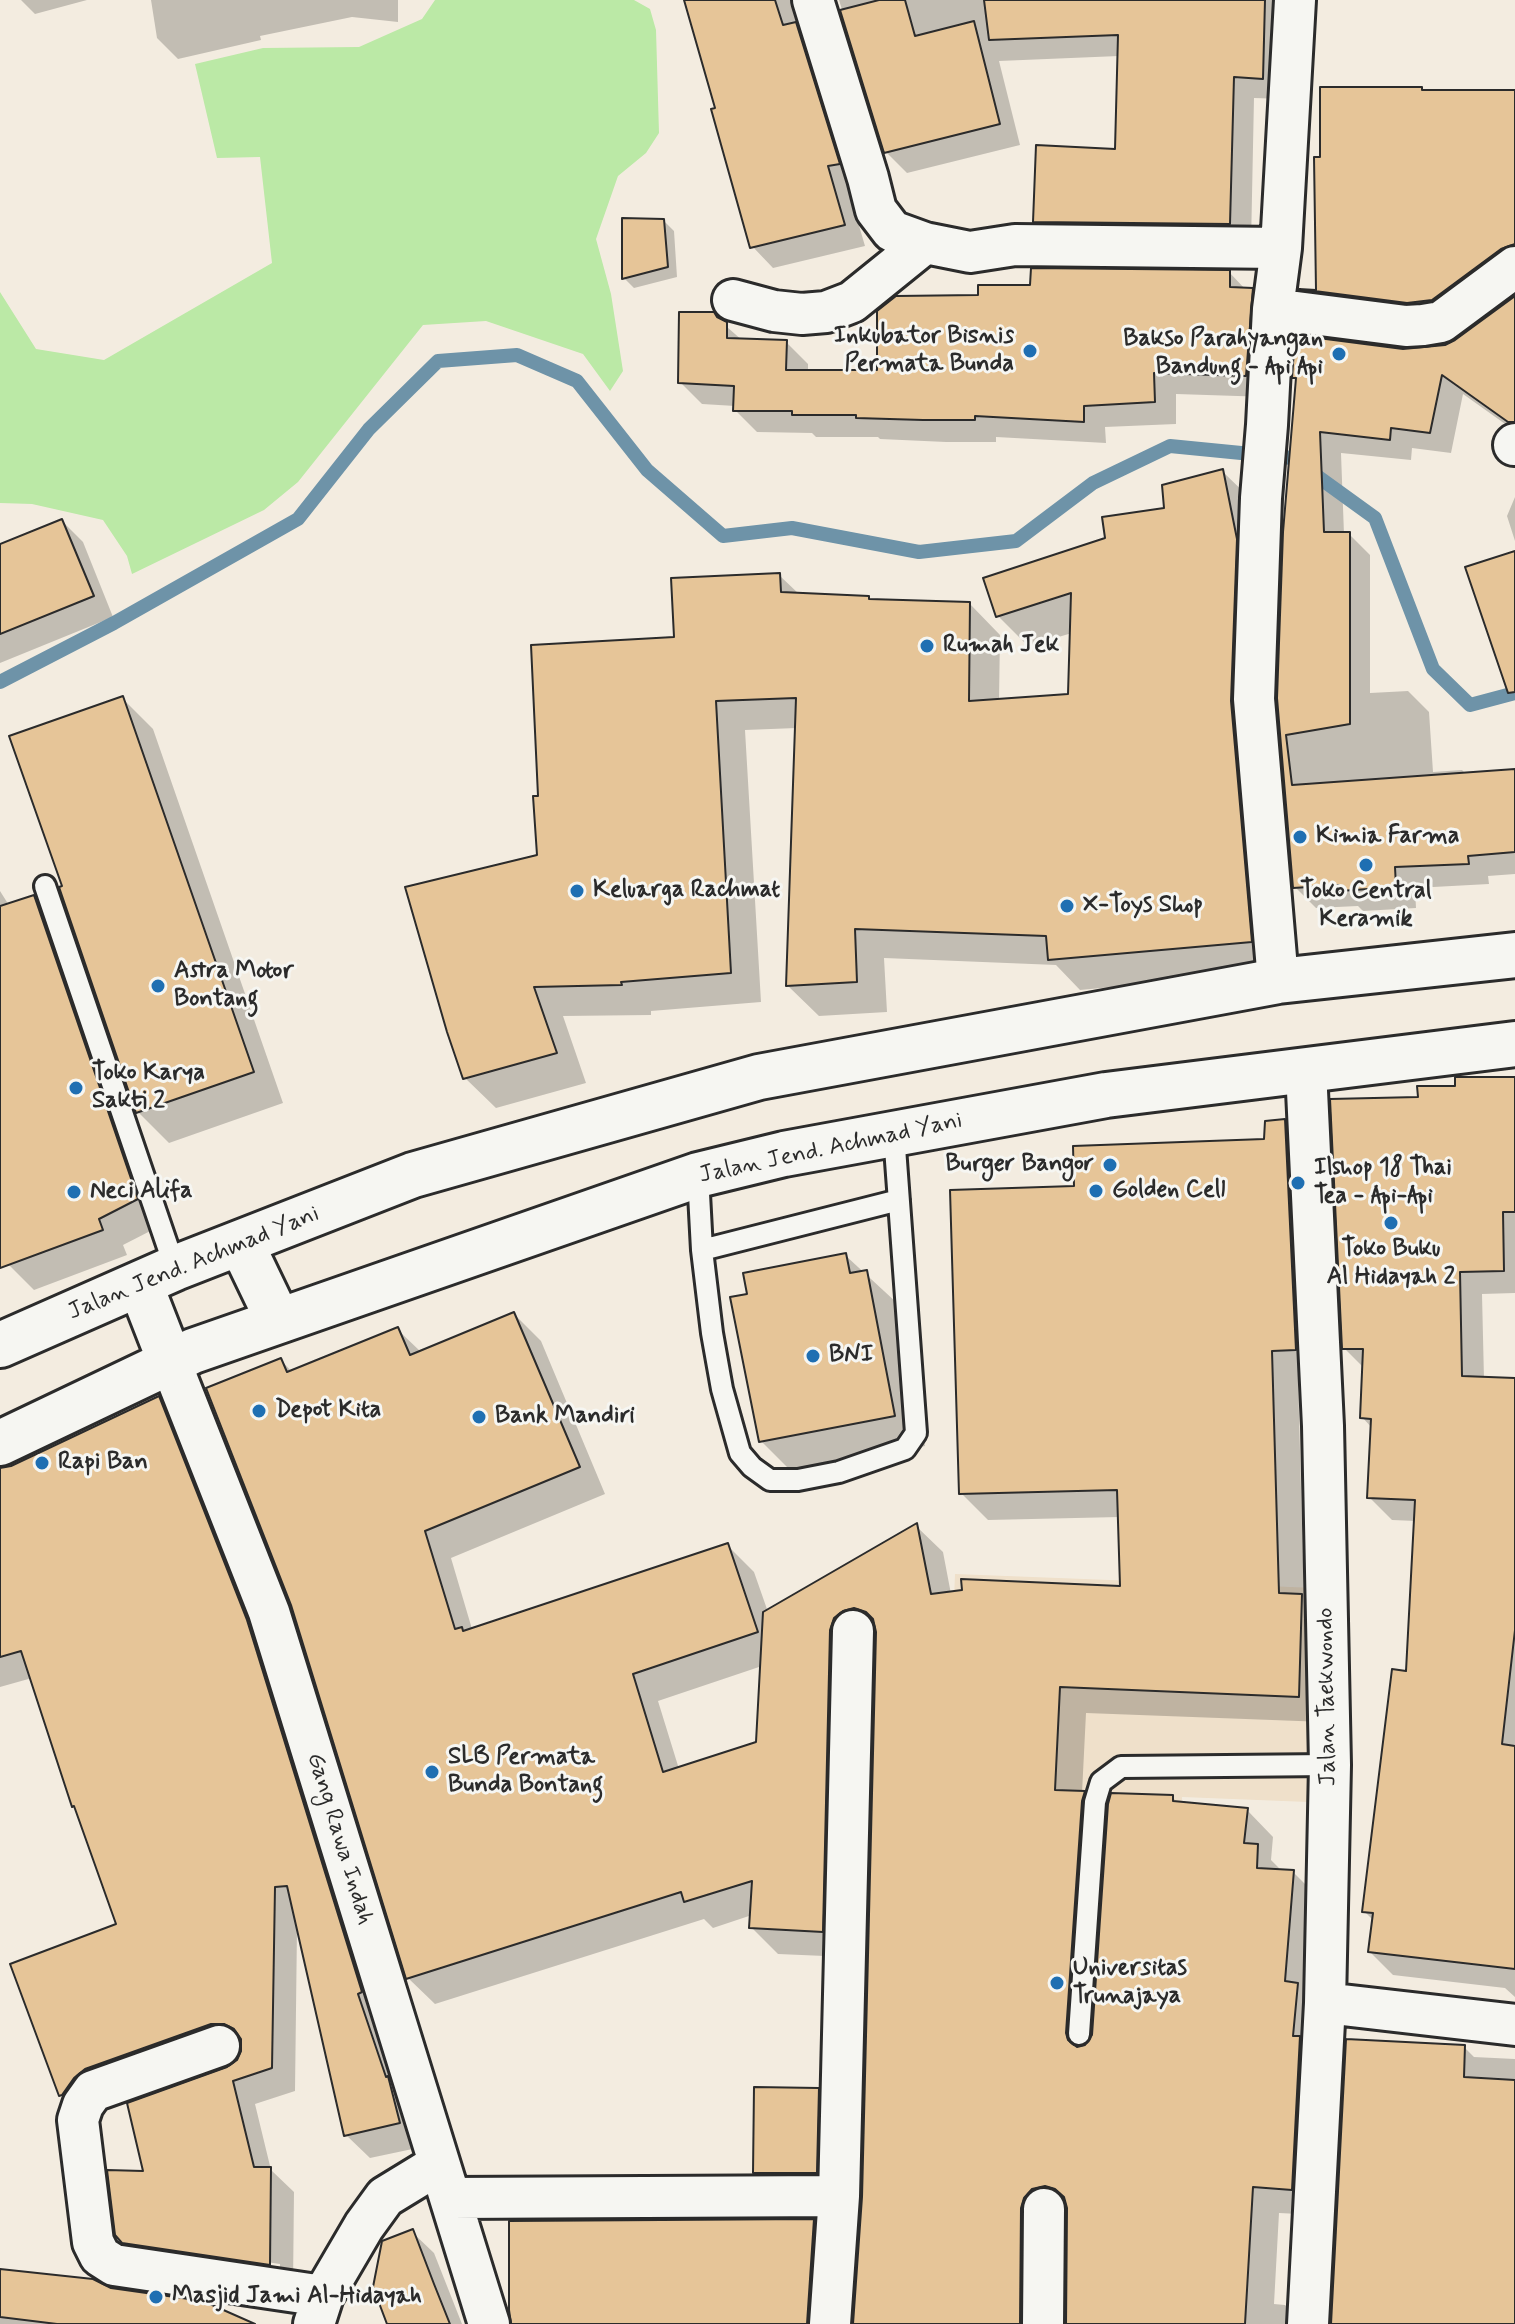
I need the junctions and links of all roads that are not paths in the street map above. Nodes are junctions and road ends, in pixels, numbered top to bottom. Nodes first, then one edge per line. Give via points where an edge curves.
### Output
1 (813, 0) edge
2 (1295, 0) edge
3 (925, 243) junction
4 (1281, 248) junction
5 (1515, 267) edge
6 (733, 300) dead end
7 (1273, 309) junction
8 (45, 886) dead end
9 (1515, 955) edge
10 (1278, 981) junction
11 (1515, 1044) edge
12 (1306, 1070) junction
13 (894, 1134) junction
14 (698, 1175) junction
15 (899, 1200) junction
16 (241, 1243) junction
17 (702, 1250) junction
18 (157, 1276) junction
19 (278, 1320) junction
20 (0, 1345) edge
21 (170, 1361) junction
22 (0, 1443) edge
23 (853, 1631) dead end
24 (1330, 1765) junction
25 (1325, 2003) junction
26 (1515, 2025) edge
27 (1079, 2034) dead end
28 (219, 2046) dead end
29 (445, 2181) junction
30 (839, 2196) junction
31 (1044, 2209) dead end
32 (318, 2310) edge
33 (489, 2324) edge
34 (830, 2324) edge
35 (1043, 2324) edge
36 (1308, 2324) edge

1 - 3 street via 876,210 892,231
2 - 4 street
3 - 4 street via 970,252 1015,245
3 - 6 street via 852,302 826,312 774,311
4 - 7 street
5 - 7 street via 1441,322 1406,326
7 - 10 street via 1254,699
8 - 18 lane
9 - 10 street, Jalan Jend. Achmad Yani
10 - 16 street, Jalan Jend. Achmad Yani via 759,1077 413,1175
11 - 12 street, Jalan Jend. Achmad Yani
12 - 13 street, Jalan Jend. Achmad Yani via 1106,1095
12 - 24 street, Jalan Taekwondo via 1323,1426
13 - 14 street, Jalan Jend. Achmad Yani
13 - 15 lane
14 - 17 lane
14 - 19 street, Jalan Jend. Achmad Yani
15 - 17 lane
15 - 17 lane via 916,1433 905,1449 839,1472 770,1480 740,1453 722,1389
16 - 18 street, Jalan Jend. Achmad Yani
16 - 19 street
18 - 20 street, Jalan Jend. Achmad Yani
18 - 21 street
19 - 21 street, Jalan Jend. Achmad Yani
21 - 22 street, Jalan Jend. Achmad Yani
21 - 29 street, Gang Rawa Indah via 269,1612
23 - 30 street
24 - 25 street, Jalan Taekwondo
24 - 27 lane via 1121,1767 1101,1782 1095,1802
25 - 26 street
25 - 36 street, Jalan Taekwondo
28 - 32 street via 93,2091 83,2105 78,2120 93,2242 100,2256 114,2265
29 - 30 street
29 - 32 street via 385,2197
29 - 33 street, Gang Rawa Indah
30 - 34 street
31 - 35 street

